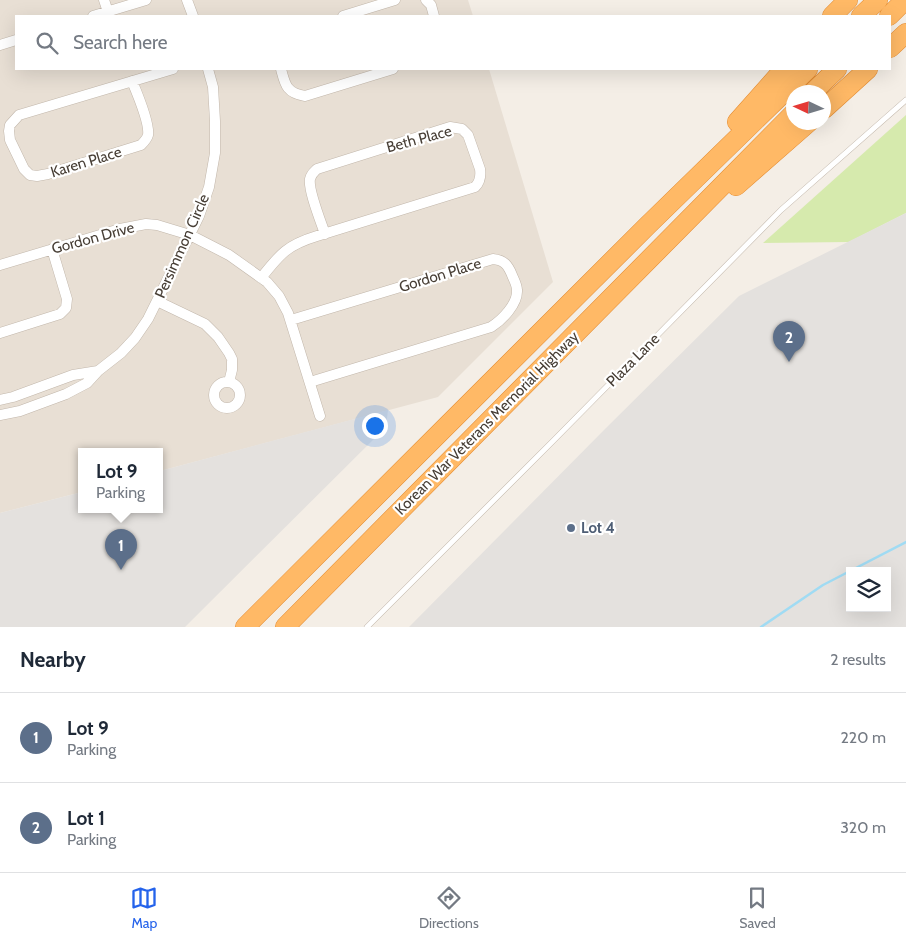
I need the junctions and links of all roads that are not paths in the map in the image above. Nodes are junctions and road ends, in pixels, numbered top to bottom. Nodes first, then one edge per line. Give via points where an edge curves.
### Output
1 (104, 0) edge
2 (146, 0) edge
3 (187, 0) edge
4 (395, 0) edge
5 (426, 0) edge
6 (848, 0) edge
7 (878, 0) edge
8 (905, 0) edge
9 (108, 12) junction
10 (97, 15) edge
11 (193, 15) edge
12 (346, 15) edge
13 (434, 15) edge
14 (833, 15) edge
15 (862, 15) edge
16 (890, 15) edge
17 (906, 33) edge
18 (15, 40) edge
19 (0, 45) edge
20 (891, 47) edge
21 (170, 70) edge
22 (208, 70) edge
23 (281, 70) edge
24 (390, 70) edge
25 (783, 70) edge
26 (807, 70) edge
27 (836, 70) edge
28 (867, 70) edge
29 (132, 81) junction
30 (820, 85) edge
31 (906, 100) edge
32 (831, 103) edge
33 (786, 120) edge
34 (800, 130) edge
35 (688, 219) junction
36 (648, 225) junction
37 (325, 234) junction
38 (190, 235) junction
39 (52, 249) junction
40 (0, 265) edge
41 (261, 278) junction
42 (157, 301) junction
43 (290, 320) junction
44 (0, 332) edge
45 (98, 371) junction
46 (229, 382) dead end
47 (310, 382) junction
48 (24, 393) junction
49 (0, 400) edge
50 (32, 406) junction
51 (0, 415) edge
52 (320, 416) dead end
53 (245, 627) edge
54 (285, 627) edge
55 (367, 627) edge

1 - 9 street
2 - 9 street
3 - 11 street
4 - 12 street
5 - 13 street
6 - 14 highway
7 - 15 highway
8 - 16 highway
9 - 10 street
17 - 20 highway
18 - 19 street
21 - 29 street, Karen Place
22 - 38 street, Persimmon Circle via 216,120 215,153 209,187
23 - 24 street via 286,86 304,96
25 - 36 highway, Korean War Veterans Memorial Highway
26 - 36 highway, Korean War Veterans Memorial Highway
27 - 30 highway
28 - 32 highway
29 - 29 street, Karen Place via 148,126 148,134 141,145 48,174 30,175 24,169 10,140 10,125 18,115
31 - 55 lane, Plaza Lane via 781,210
33 - 35 highway, Korean War Veterans Memorial Highway
34 - 35 highway, Korean War Veterans Memorial Highway via 713,207
35 - 54 highway, Korean War Veterans Memorial Highway
36 - 53 highway, Korean War Veterans Memorial Highway
37 - 37 street, Beth Place via 475,187 481,176 468,135 462,129 450,127 317,169 310,178 310,186
37 - 41 street, Beth Place via 288,248
38 - 39 street, Gordon Drive via 146,224
38 - 41 street, Gordon Drive
38 - 42 street, Persimmon Circle
39 - 40 street, Gordon Drive
39 - 44 street via 68,299 66,308 60,314
41 - 43 street, Gordon Drive via 278,296
42 - 45 street, Persimmon Circle via 135,338
42 - 46 street via 205,324 218,337 232,359
43 - 47 street, Gordon Drive
43 - 47 street, Gordon Place via 493,259 509,267 518,288 516,300 500,321 491,327
45 - 48 street, Persimmon Circle via 73,375
45 - 50 street, Persimmon Circle via 87,383
47 - 52 street, Gordon Drive
48 - 49 street, Persimmon Circle
48 - 50 street via 31,399
50 - 51 street, Persimmon Circle

